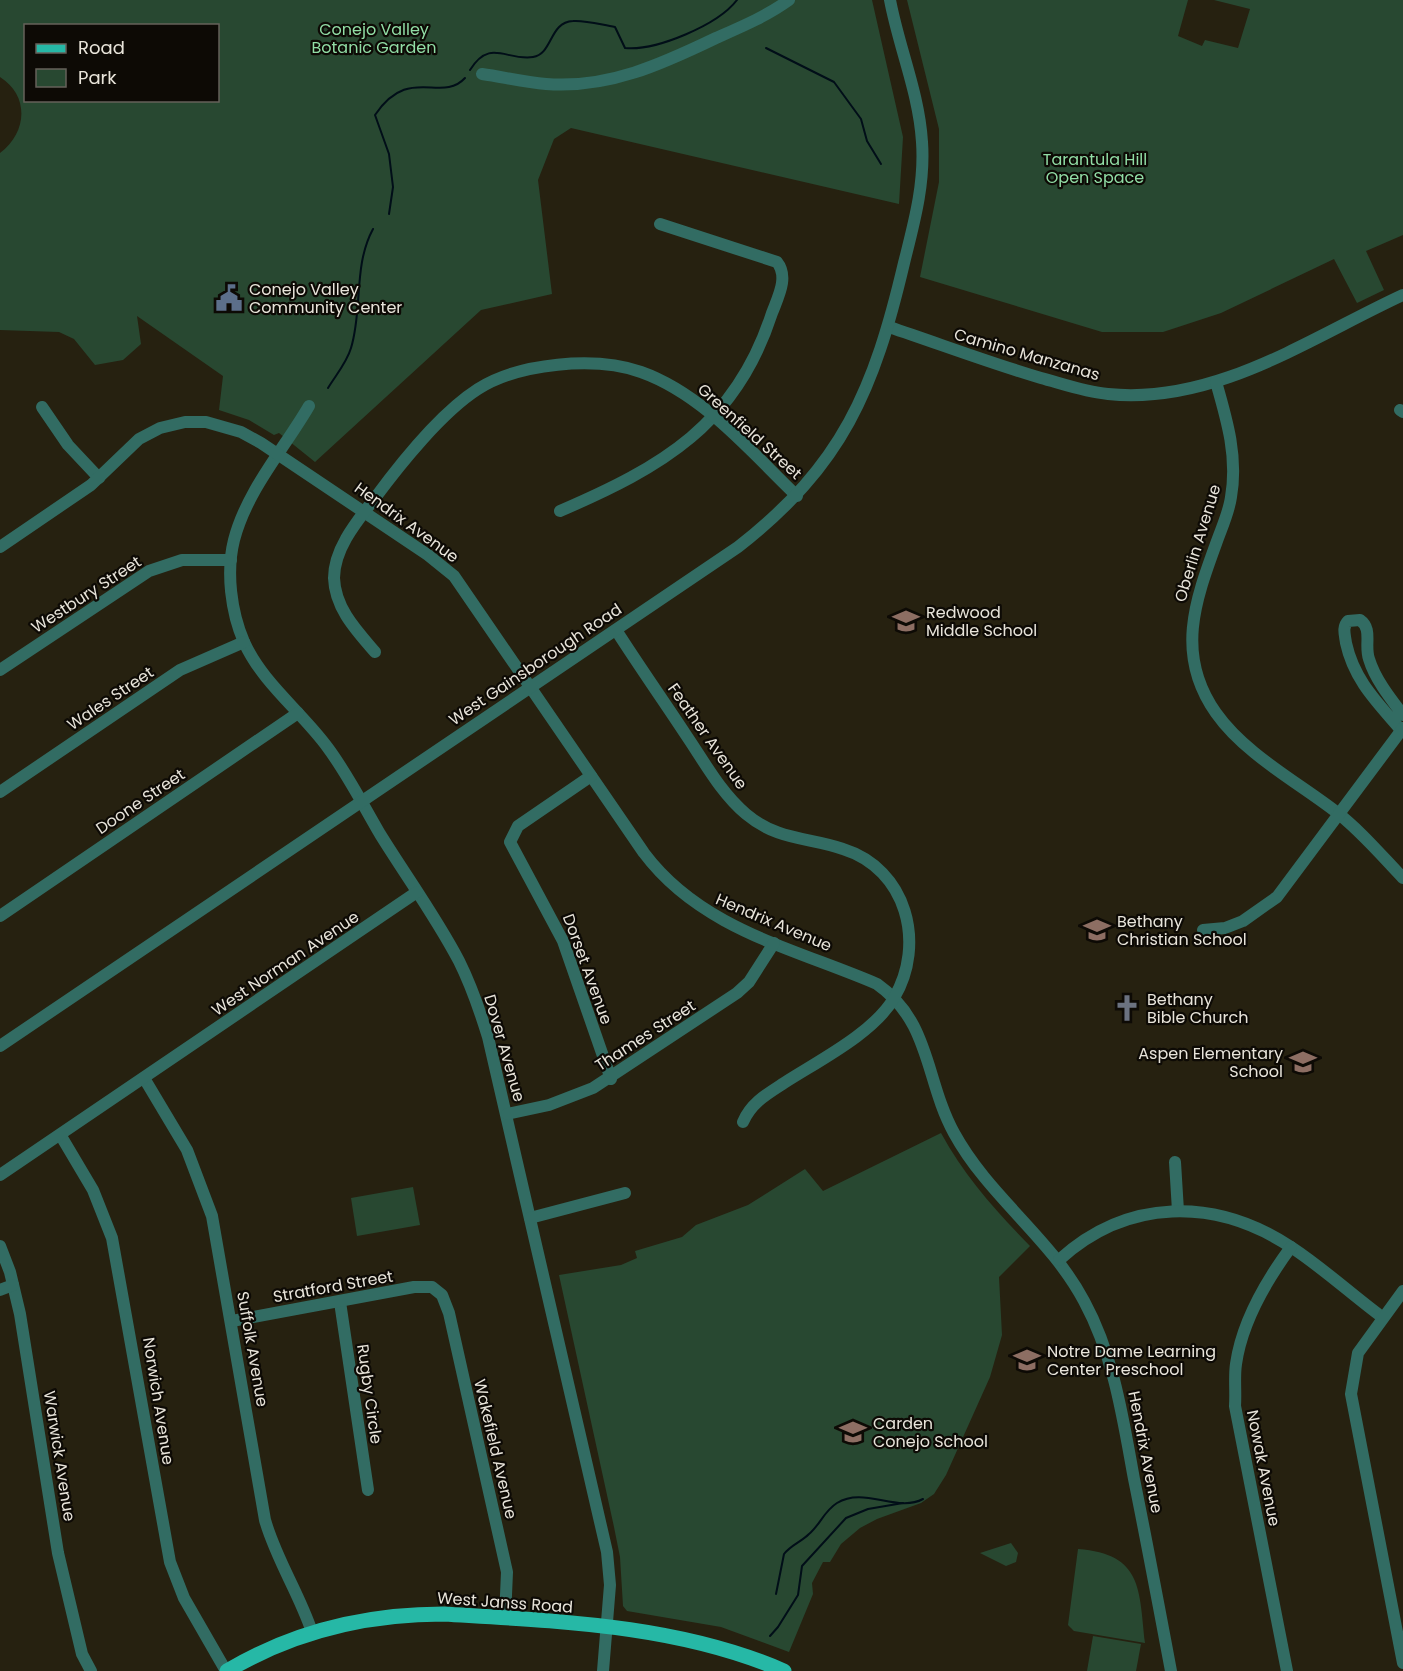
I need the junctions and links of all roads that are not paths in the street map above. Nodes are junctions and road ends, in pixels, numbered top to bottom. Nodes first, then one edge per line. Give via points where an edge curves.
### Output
1 (789, 0) edge
2 (890, 0) edge
3 (482, 74) dead end
4 (660, 224) dead end
5 (1403, 295) edge
6 (888, 333) junction
7 (1216, 382) junction
8 (309, 406) dead end
9 (42, 408) dead end
10 (713, 417) junction
11 (278, 455) junction
12 (99, 478) junction
13 (796, 496) junction
14 (365, 511) junction
15 (560, 511) dead end
16 (1, 543) edge
17 (231, 560) junction
18 (616, 630) junction
19 (244, 642) junction
20 (375, 652) dead end
21 (0, 670) edge
22 (531, 687) junction
23 (298, 713) junction
24 (1403, 715) edge
25 (1402, 729) edge
26 (591, 776) junction
27 (0, 792) edge
28 (361, 800) junction
29 (1338, 813) junction
30 (1403, 878) edge
31 (417, 892) junction
32 (0, 915) edge
33 (1203, 930) dead end
34 (774, 943) junction
35 (895, 997) junction
36 (0, 1046) edge
37 (144, 1078) junction
38 (611, 1079) junction
39 (507, 1114) junction
40 (743, 1122) dead end
41 (61, 1136) junction
42 (1175, 1162) dead end
43 (0, 1175) edge
44 (625, 1194) dead end
45 (1178, 1211) junction
46 (530, 1218) junction
47 (0, 1246) edge
48 (1291, 1247) junction
49 (1059, 1260) junction
50 (13, 1285) junction
51 (0, 1290) edge
52 (438, 1291) joint
53 (1403, 1291) edge
54 (340, 1302) junction
55 (1382, 1317) junction
56 (232, 1321) junction
57 (368, 1490) dead end
58 (505, 1618) junction
59 (606, 1628) junction
60 (312, 1632) junction
61 (1403, 1663) edge
62 (92, 1671) edge
63 (227, 1671) edge
64 (603, 1671) edge
65 (784, 1671) edge
66 (1171, 1671) edge
67 (1287, 1671) edge

1 - 3 street via 669,61 617,78 545,84
2 - 6 street, West Gainsborough Road via 920,118 923,160 919,202
4 - 10 street via 771,259 783,272 766,333 738,386
5 - 7 street, Camino Manzanas via 1254,368
6 - 7 street, Camino Manzanas via 1106,394 1165,393
6 - 13 street, West Gainsborough Road via 845,430
7 - 29 street, Oberlin Avenue via 1231,434 1234,476 1231,500 1198,591 1192,619 1191,640 1199,680 1217,714 1232,732
8 - 11 street, Dover Avenue
9 - 12 street via 68,445
10 - 13 street, Greenfield Street
10 - 14 street, Greenfield Street via 685,394 639,371 577,363 509,375 484,385 463,400 391,476
10 - 15 street via 651,468
11 - 12 street, Hendrix Avenue via 224,426 185,422 160,428 139,439
11 - 14 street, Hendrix Avenue
11 - 17 street, Dover Avenue via 250,499 234,539
12 - 16 street, Hendrix Avenue
13 - 18 street, West Gainsborough Road via 738,547
14 - 20 street, Greenfield Street via 346,537 334,575 336,595 344,611
14 - 22 street, Hendrix Avenue via 454,576
17 - 19 street, Dover Avenue via 231,590
17 - 21 street, Westbury Street via 182,560 149,572
18 - 22 street, West Gainsborough Road
18 - 35 street, Feather Avenue via 714,777 747,815 795,840 845,849 878,869 891,883 902,902 911,936 907,971
19 - 23 street, Dover Avenue via 266,678
19 - 27 street, Wales Street via 180,670
22 - 26 street, Hendrix Avenue
22 - 28 street, West Gainsborough Road
23 - 28 street, Dover Avenue via 326,744
23 - 32 street, Doone Street
24 - 25 street via 1377,678 1369,659 1365,623 1348,621 1345,637 1356,674
25 - 29 street
26 - 34 street, Hendrix Avenue via 657,870 681,893 719,919
26 - 38 street, Dorset Avenue via 518,826 510,842 563,941
28 - 31 street, Dover Avenue
28 - 36 street, West Gainsborough Road
29 - 30 street, Oberlin Avenue
29 - 33 street via 1277,897 1261,911 1225,928
31 - 37 street, West Norman Avenue
31 - 39 street, Dover Avenue via 471,988
34 - 35 street, Hendrix Avenue via 877,984
34 - 38 street, Thames Street via 749,982 737,993
35 - 40 street, Feather Avenue via 856,1036 758,1100
35 - 49 street, Hendrix Avenue via 920,1038 943,1110 966,1154 989,1186
37 - 41 street, West Norman Avenue
37 - 56 street, Suffolk Avenue via 171,1118 197,1175 219,1242
38 - 39 street, Thames Street via 574,1097
39 - 46 street, Dover Avenue
41 - 43 street, West Norman Avenue
41 - 63 street, Norwich Avenue via 93,1190 112,1238 170,1562 184,1598
42 - 45 street
44 - 46 street
45 - 48 street via 1234,1219
45 - 49 street via 1129,1219 1099,1230
46 - 59 street, Dover Avenue via 607,1552
47 - 50 street, Warwick Avenue
48 - 55 street
48 - 67 street, Nowak Avenue via 1254,1307 1236,1363 1235,1406
49 - 66 street, Hendrix Avenue via 1098,1330 1116,1385
50 - 51 street
50 - 62 street, Warwick Avenue via 58,1553 82,1654
52 - 54 street, Stratford Street via 414,1287
52 - 58 street, Wakefield Avenue via 449,1313 507,1572
53 - 55 street
54 - 56 street, Stratford Street
54 - 57 street, Rugby Circle
55 - 61 street via 1358,1353 1351,1394
56 - 60 street, Suffolk Avenue via 269,1537 303,1604
58 - 59 main road, West Janss Road
58 - 60 main road, West Janss Road via 414,1614 348,1622
59 - 64 street, Dover Avenue
59 - 65 main road, West Janss Road via 689,1638 737,1651
60 - 63 main road, West Janss Road via 265,1650

